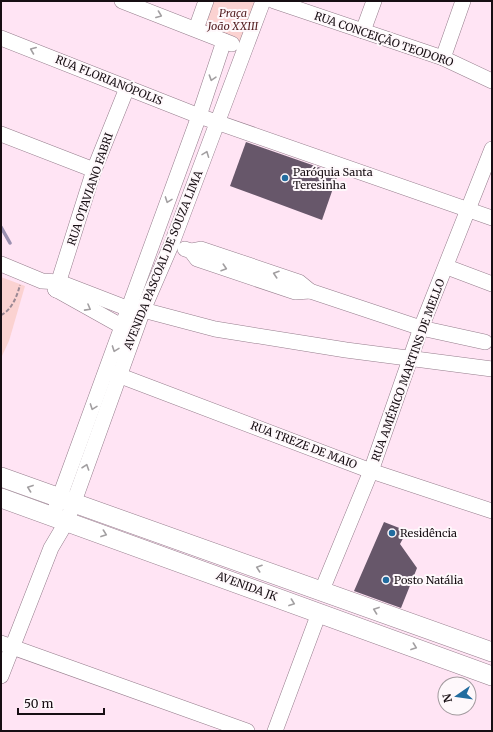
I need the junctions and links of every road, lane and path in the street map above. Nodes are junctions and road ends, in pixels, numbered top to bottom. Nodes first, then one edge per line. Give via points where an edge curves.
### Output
1 (122, 1) edge
2 (206, 1) edge
3 (263, 1) edge
4 (274, 1) edge
5 (374, 1) edge
6 (463, 1) edge
7 (196, 29) junction
8 (363, 31) junction
9 (1, 38) edge
10 (224, 41) junction
11 (244, 49) junction
12 (443, 58) junction
13 (492, 81) edge
14 (127, 88) junction
15 (199, 116) junction
16 (218, 121) junction
17 (1, 134) edge
18 (492, 149) edge
19 (94, 170) junction
20 (468, 209) junction
21 (492, 218) edge
22 (155, 237) junction
23 (172, 243) junction
24 (1, 264) edge
25 (447, 267) junction
26 (492, 284) edge
27 (58, 286) junction
28 (17, 295) dead end
29 (136, 309) junction
30 (1, 314) edge
31 (123, 327) junction
32 (422, 328) junction
33 (485, 342) dead end
34 (411, 358) junction
35 (492, 369) edge
36 (113, 373) junction
37 (371, 471) junction
38 (1, 478) edge
39 (1, 498) edge
40 (63, 510) junction
41 (492, 511) edge
42 (322, 590) junction
43 (319, 613) junction
44 (6, 646) edge
45 (492, 652) edge
46 (1, 676) edge
47 (492, 676) edge
48 (248, 731) edge
49 (275, 731) edge

1 -> 7 street
2 - 7 street
3 - 11 street, AVENIDA PASCOAL DE SOUZA LIMA
4 - 8 street, RUA CONCEIÇÃO TEODORO
5 - 8 street
6 - 12 street
7 - 10 street
8 - 12 street, RUA CONCEIÇÃO TEODORO
14 -> 9 street, RUA FLORIANÓPOLIS
10 - 11 street
10 -> 15 street, AVENIDA PASCOAL DE SOUZA LIMA
11 - 16 street, AVENIDA PASCOAL DE SOUZA LIMA
12 - 13 street, RUA CONCEIÇÃO TEODORO
14 - 15 street, RUA FLORIANÓPOLIS
14 - 19 street, RUA OTAVIANO FABRI
15 - 16 street, RUA FLORIANÓPOLIS
15 -> 22 street, AVENIDA PASCOAL DE SOUZA LIMA
16 - 20 street, RUA FLORIANÓPOLIS
23 -> 16 street, AVENIDA PASCOAL DE SOUZA LIMA
17 - 19 street
18 - 20 street, RUA AMÉRICO MARTINS DE MELLO
19 - 27 street, RUA OTAVIANO FABRI
20 - 21 street, RUA FLORIANÓPOLIS
20 - 25 street, RUA AMÉRICO MARTINS DE MELLO
22 - 23 street
22 - 29 street, AVENIDA PASCOAL DE SOUZA LIMA
23 - 29 street, AVENIDA PASCOAL DE SOUZA LIMA
23 - 32 street via 191,251 196,259 295,292 310,291
24 - 27 street
25 - 26 street
25 - 32 street, RUA AMÉRICO MARTINS DE MELLO
27 - 29 street
27 -> 31 street
28 - 30 path via 10,307
29 - 31 street, AVENIDA PASCOAL DE SOUZA LIMA
29 - 34 street via 216,329
29 - 36 street, AVENIDA PASCOAL DE SOUZA LIMA
31 -> 36 street, AVENIDA PASCOAL DE SOUZA LIMA
32 - 33 street
32 - 34 street, RUA AMÉRICO MARTINS DE MELLO
34 - 35 street
34 - 37 street, RUA AMÉRICO MARTINS DE MELLO
36 - 37 street, RUA TREZE DE MAIO
36 - 40 street, AVENIDA PASCOAL DE SOUZA LIMA
37 - 41 street, RUA TREZE DE MAIO
37 - 42 street, RUA AMÉRICO MARTINS DE MELLO
40 -> 38 main road, AVENIDA JK
39 - 40 main road, AVENIDA JK
42 -> 40 main road, AVENIDA JK
40 -> 43 main road, AVENIDA JK
40 - 44 street, AVENIDA PASCOAL DE SOUZA LIMA via 51,548
45 -> 42 main road, AVENIDA JK
43 -> 47 main road, AVENIDA JK
43 - 49 street
44 - 46 street, AVENIDA PASCOAL DE SOUZA LIMA
44 - 48 street

